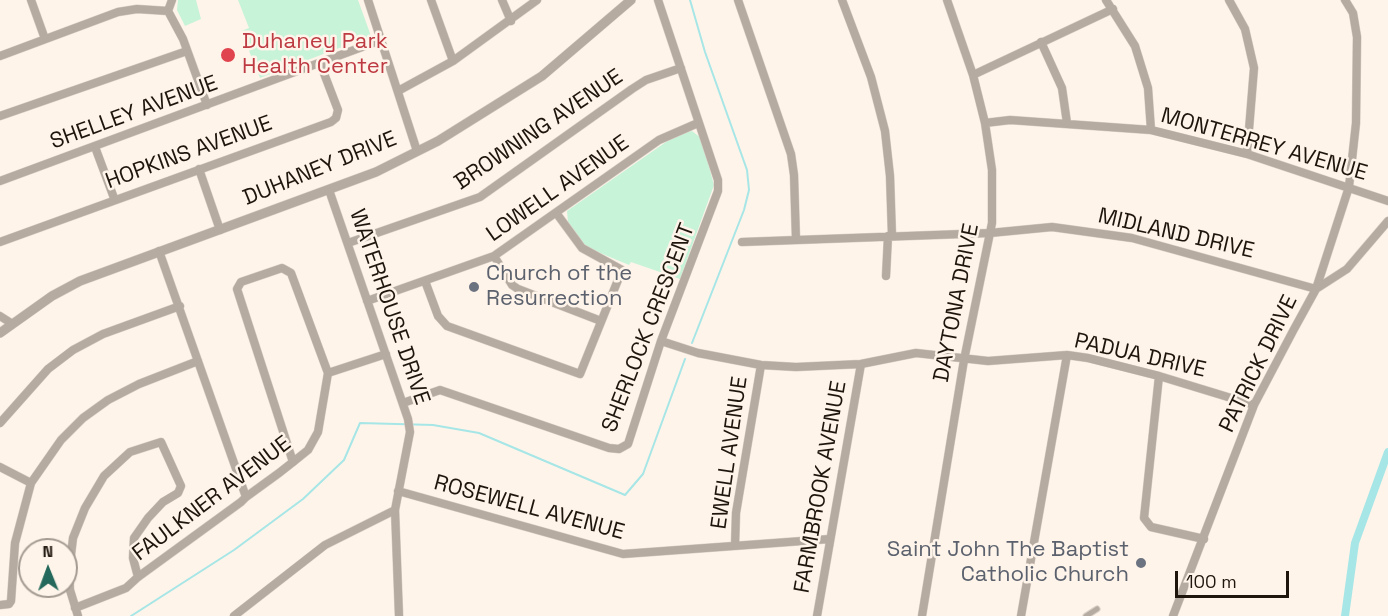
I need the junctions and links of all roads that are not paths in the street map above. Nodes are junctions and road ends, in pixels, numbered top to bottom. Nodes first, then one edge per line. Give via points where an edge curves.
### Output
1 (31, 0) edge
2 (172, 0) edge
3 (368, 0) edge
4 (431, 0) edge
5 (502, 0) edge
6 (537, 0) edge
7 (632, 0) edge
8 (658, 0) edge
9 (738, 0) edge
10 (842, 0) edge
11 (947, 0) edge
12 (1106, 0) edge
13 (1228, 0) edge
14 (1345, 0) edge
15 (1113, 9) junction
16 (168, 11) junction
17 (511, 21) junction
18 (45, 39) junction
19 (381, 40) junction
20 (1041, 42) junction
21 (187, 51) junction
22 (0, 56) edge
23 (453, 61) junction
24 (320, 63) junction
25 (681, 68) junction
26 (973, 75) junction
27 (398, 91) junction
28 (207, 105) junction
29 (0, 116) edge
30 (698, 123) junction
31 (985, 123) junction
32 (1067, 123) junction
33 (1151, 130) junction
34 (95, 147) junction
35 (417, 151) junction
36 (1247, 154) junction
37 (200, 168) junction
38 (0, 181) edge
39 (1349, 187) junction
40 (329, 190) junction
41 (114, 198) junction
42 (1388, 201) edge
43 (557, 214) junction
44 (1388, 221) edge
45 (220, 230) junction
46 (990, 233) junction
47 (890, 236) junction
48 (796, 240) junction
49 (0, 242) edge
50 (742, 242) dead end
51 (348, 243) junction
52 (159, 251) junction
53 (494, 256) junction
54 (886, 276) dead end
55 (425, 281) junction
56 (1316, 289) junction
57 (367, 301) junction
58 (180, 306) junction
59 (0, 316) edge
60 (601, 321) junction
61 (10, 323) junction
62 (0, 333) edge
63 (661, 340) junction
64 (386, 354) junction
65 (1067, 355) junction
66 (964, 360) junction
67 (198, 361) junction
68 (861, 364) junction
69 (761, 365) junction
70 (328, 373) junction
71 (1159, 376) junction
72 (403, 403) junction
73 (1254, 405) junction
74 (0, 423) edge
75 (293, 462) junction
76 (0, 467) edge
77 (31, 483) junction
78 (398, 491) junction
79 (246, 497) junction
80 (395, 510) junction
81 (830, 539) junction
82 (1204, 539) junction
83 (735, 546) junction
84 (138, 577) junction
85 (0, 604) edge
86 (1097, 609) dead end
87 (77, 612) edge
88 (234, 616) edge
89 (399, 616) edge
90 (817, 616) edge
91 (922, 616) edge
92 (1021, 616) edge
93 (1086, 616) edge
94 (1173, 616) edge

1 - 18 street
2 - 16 street
3 - 19 street
4 - 23 street
5 - 17 street
6 - 17 street
7 - 35 street, DUHANEY DRIVE via 533,82
8 - 25 street, SHERLOCK CRESCENT
9 - 48 street via 791,154
10 - 47 street via 885,131
11 - 26 street, DAYTONA DRIVE
12 - 15 street
13 - 36 street via 1245,29 1254,68
14 - 39 street via 1353,13 1357,37 1356,123
15 - 20 street
15 - 33 street via 1135,46 1148,88
16 - 18 street via 118,12
16 - 21 street
17 - 23 street
18 - 22 street
19 - 24 street, SHELLEY AVENUE
19 - 27 street
20 - 26 street
20 - 32 street via 1062,88
21 - 28 street
21 - 29 street
23 - 27 street
24 - 28 street, SHELLEY AVENUE
24 - 37 street, HOPKINS AVENUE via 338,110 334,120
25 - 30 street, SHERLOCK CRESCENT
25 - 51 street, BROWNING AVENUE via 639,84 480,196
26 - 31 street, DAYTONA DRIVE
27 - 35 street
28 - 34 street, SHELLEY AVENUE
30 - 43 street, LOWELL AVENUE via 659,140
30 - 63 street, SHERLOCK CRESCENT via 718,180 718,191
31 - 32 street, MONTERREY AVENUE
31 - 46 street, DAYTONA DRIVE via 992,170
32 - 33 street, MONTERREY AVENUE
33 - 36 street, MONTERREY AVENUE
34 - 38 street, SHELLEY AVENUE
34 - 41 street
35 - 40 street, DUHANEY DRIVE
36 - 39 street, MONTERREY AVENUE
37 - 41 street, HOPKINS AVENUE
37 - 45 street
39 - 42 street, MONTERREY AVENUE
39 - 56 street
40 - 45 street, DUHANEY DRIVE
40 - 51 street, WATERHOUSE DRIVE
41 - 49 street, HOPKINS AVENUE
43 - 53 street, LOWELL AVENUE
43 - 60 street via 582,248 622,270
44 - 56 street, PATRICK DRIVE via 1347,269
45 - 52 street, DUHANEY DRIVE
46 - 47 street, MIDLAND DRIVE
46 - 56 street, MIDLAND DRIVE via 1052,227 1132,238
46 - 66 street, DAYTONA DRIVE
47 - 48 street, MIDLAND DRIVE
47 - 54 street
48 - 50 street, MIDLAND DRIVE
51 - 57 street, WATERHOUSE DRIVE
52 - 58 street
52 - 61 street, DUHANEY DRIVE via 80,281
53 - 55 street, LOWELL AVENUE
53 - 60 street via 518,289
55 - 57 street, LOWELL AVENUE
55 - 60 street via 438,316 447,326 577,375
56 - 73 street, PATRICK DRIVE
57 - 64 street, WATERHOUSE DRIVE
58 - 67 street
58 - 74 street via 103,334 73,350 48,369
59 - 61 street
61 - 62 street, DUHANEY DRIVE
63 - 69 street, PADUA DRIVE via 698,353
63 - 72 street, SHERLOCK CRESCENT via 628,444 619,449 440,390
64 - 70 street
64 - 72 street, WATERHOUSE DRIVE
65 - 66 street, PADUA DRIVE via 1010,361
65 - 71 street, PADUA DRIVE
65 - 92 street
66 - 68 street, PADUA DRIVE via 916,353
66 - 91 street, DAYTONA DRIVE
67 - 77 street via 108,399 61,440
67 - 79 street
68 - 69 street, PADUA DRIVE via 824,368
68 - 81 street, FARMBROOK AVENUE
69 - 83 street, EWELL AVENUE via 736,513
70 - 75 street, FAULKNER AVENUE via 318,432 308,450
70 - 75 street via 289,271 280,268 240,283 238,291
71 - 73 street, PADUA DRIVE
71 - 82 street via 1144,518 1151,527
72 - 78 street, WATERHOUSE DRIVE via 410,432
73 - 82 street, PATRICK DRIVE
75 - 79 street, FAULKNER AVENUE
76 - 77 street
77 - 85 street via 15,543 11,602
78 - 80 street, WATERHOUSE DRIVE
78 - 83 street, ROSEWELL AVENUE via 623,554
79 - 84 street, FAULKNER AVENUE
80 - 88 street via 325,545
80 - 89 street, WATERHOUSE DRIVE
81 - 83 street, ROSEWELL AVENUE
81 - 90 street, FARMBROOK AVENUE
82 - 94 street, PATRICK DRIVE
84 - 87 street, FAULKNER AVENUE via 126,588
84 - 87 street via 133,558 134,538 155,510 180,490 160,442 130,452 104,476 85,508 73,538 69,572
86 - 93 street

